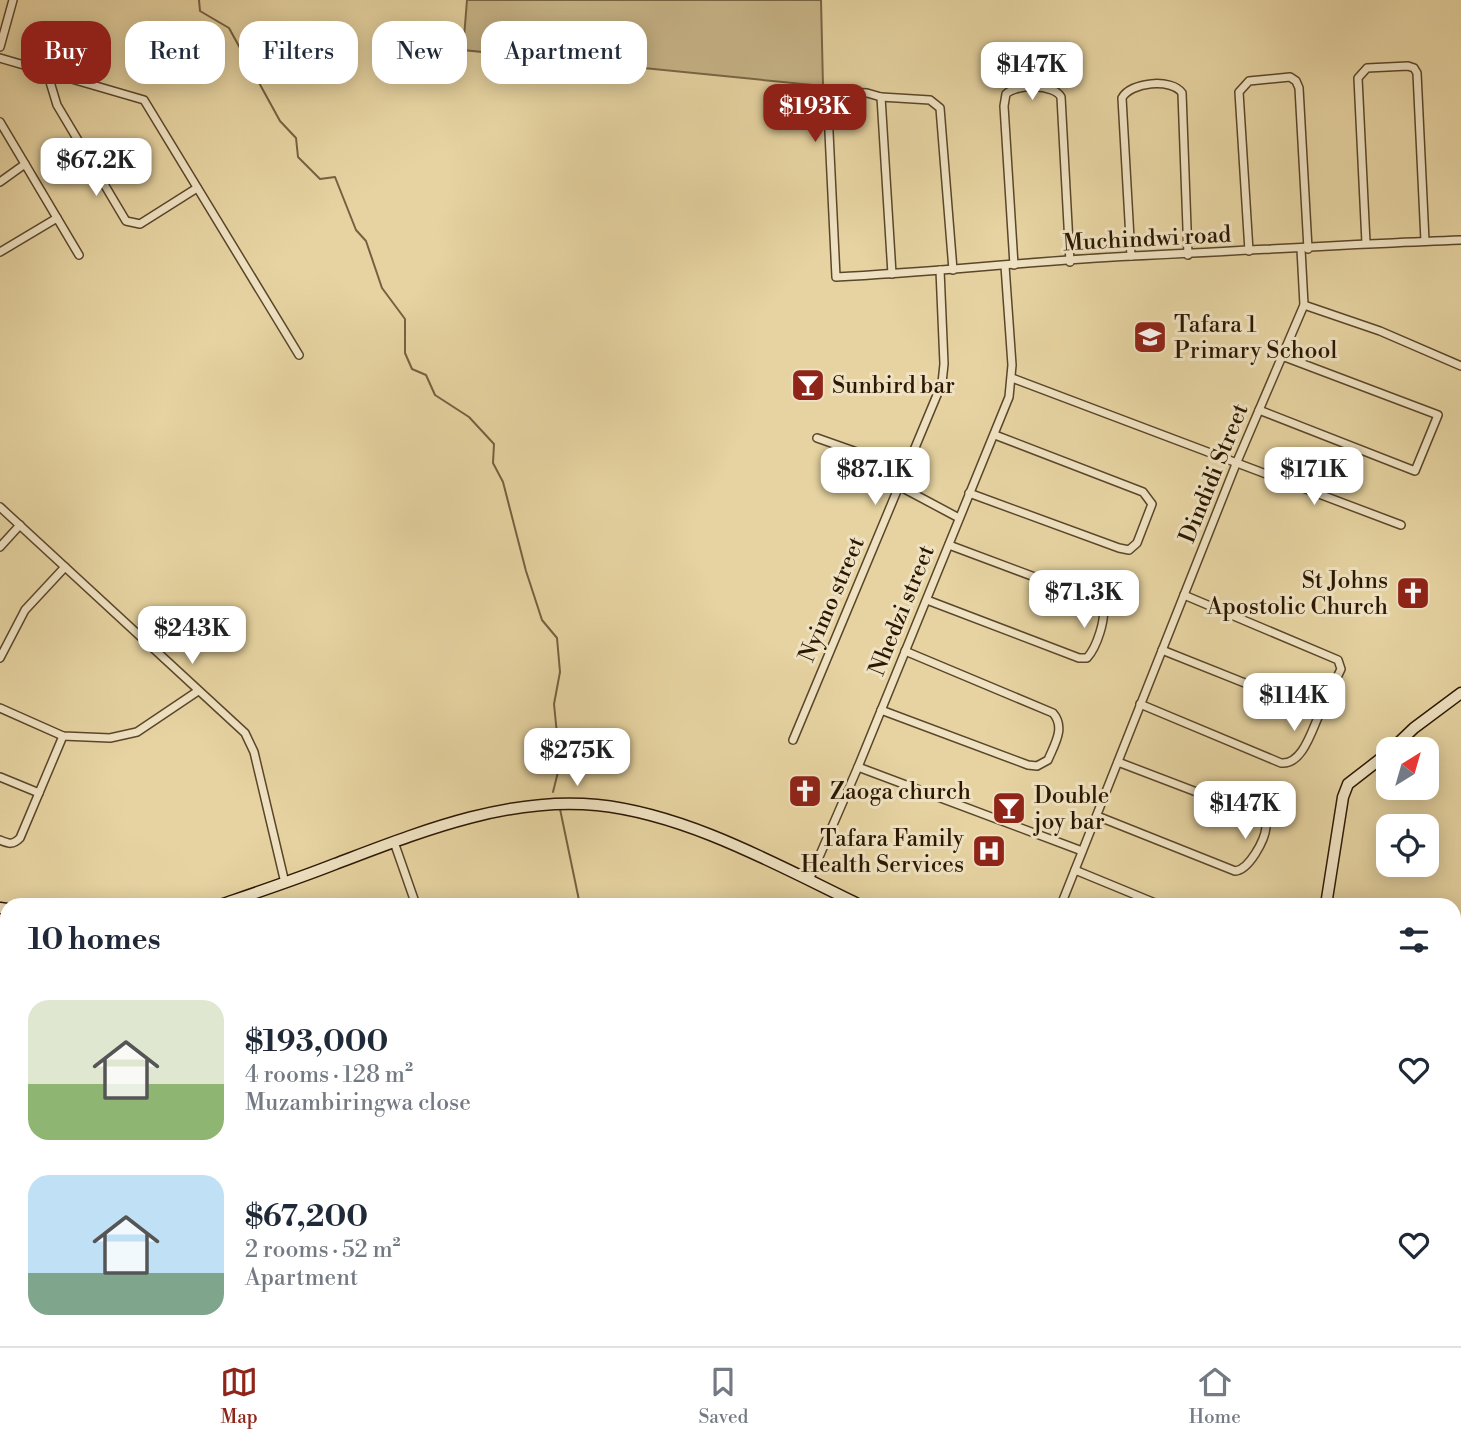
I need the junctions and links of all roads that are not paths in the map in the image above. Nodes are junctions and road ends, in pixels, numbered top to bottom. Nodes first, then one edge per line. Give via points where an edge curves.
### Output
1 (13, 0) edge
2 (0, 47) edge
3 (0, 58) edge
4 (21, 64) edge
5 (51, 84) edge
6 (89, 84) edge
7 (881, 97) junction
8 (0, 122) edge
9 (25, 164) junction
10 (0, 182) edge
11 (197, 188) junction
12 (57, 218) junction
13 (1461, 240) edge
14 (1425, 241) junction
15 (1366, 243) junction
16 (1305, 249) junction
17 (1249, 251) junction
18 (0, 252) edge
19 (79, 255) dead end
20 (1188, 255) junction
21 (1131, 256) junction
22 (1070, 261) junction
23 (1014, 265) junction
24 (1005, 266) junction
25 (940, 270) junction
26 (953, 270) junction
27 (892, 274) junction
28 (1304, 305) junction
29 (299, 355) dead end
30 (1282, 356) junction
31 (1461, 366) edge
32 (1012, 378) junction
33 (1259, 410) junction
34 (995, 435) junction
35 (817, 438) dead end
36 (1236, 464) junction
37 (905, 469) junction
38 (899, 486) junction
39 (970, 493) junction
40 (0, 507) edge
41 (959, 518) junction
42 (20, 525) junction
43 (1401, 525) dead end
44 (949, 545) junction
45 (0, 547) edge
46 (65, 567) junction
47 (1184, 595) junction
48 (927, 600) junction
49 (1162, 650) junction
50 (905, 651) junction
51 (0, 659) edge
52 (198, 691) junction
53 (1461, 693) edge
54 (1140, 704) junction
55 (0, 708) edge
56 (881, 710) junction
57 (1320, 713) junction
58 (63, 736) junction
59 (1405, 737) edge
60 (793, 740) dead end
61 (1118, 762) junction
62 (1376, 762) edge
63 (858, 767) junction
64 (0, 777) edge
65 (39, 793) junction
66 (1097, 816) junction
67 (0, 840) edge
68 (394, 842) junction
69 (1083, 851) junction
70 (1075, 870) junction
71 (809, 880) junction
72 (285, 883) junction
73 (241, 898) edge
74 (414, 898) edge
75 (846, 898) edge
76 (1064, 898) edge
77 (1143, 898) edge
78 (1327, 898) edge

1 - 2 street
3 - 4 street
5 - 11 street via 57,105 127,221 140,224
6 - 11 street via 144,100
7 - 26 street via 930,100 940,108
7 - 27 street
7 - 27 street, Muchindwi road via 827,91 836,277
8 - 9 street
9 - 10 street
9 - 12 street
11 - 29 street
12 - 18 street
12 - 19 street
13 - 14 street, Muchindwi road
14 - 15 street, Muchindwi road
14 - 15 street via 1417,73 1408,66 1367,68 1358,78
15 - 16 street, Muchindwi road
16 - 17 street, Muchindwi road
16 - 17 street, Dindidi Street via 1299,88 1290,78 1249,80 1239,92
16 - 28 street, Dindidi Street
17 - 20 street, Muchindwi road
20 - 21 street, Muchindwi road
20 - 21 street via 1182,93 1170,83 1134,87 1122,98
21 - 22 street, Muchindwi road
22 - 23 street, Muchindwi road
22 - 23 street via 1061,97 1049,87 1014,88 1006,93 1004,106
23 - 24 street, Muchindwi road
24 - 26 street, Muchindwi road
24 - 32 street, Nhedzi street
25 - 26 street, Muchindwi road
25 - 27 street, Muchindwi road
25 - 37 street, Nyimo street via 944,373
28 - 30 street, Dindidi Street
28 - 31 street
30 - 33 street, Dindidi Street
30 - 33 street via 1438,415 1415,471
32 - 34 street, Nhedzi street
32 - 36 street
33 - 36 street, Dindidi Street
34 - 39 street, Nhedzi street
34 - 39 street via 1143,492 1152,504 1137,543 1129,550 1119,548
35 - 37 street
36 - 43 street
36 - 47 street, Dindidi Street
37 - 38 street, Nyimo street
38 - 41 street
38 - 60 street, Nyimo street
39 - 41 street, Nhedzi street
40 - 42 street
41 - 44 street, Nhedzi street
42 - 45 street
42 - 46 street
44 - 48 street, Nhedzi street
44 - 48 street via 1103,605 1093,652 1079,658
46 - 51 street via 25,610
46 - 52 street
47 - 49 street, Dindidi Street
47 - 57 street via 1338,660 1341,669
48 - 50 street, Nhedzi street
49 - 54 street, Dindidi Street
49 - 57 street
50 - 56 street, Nhedzi street
50 - 56 street via 1053,713 1059,734 1048,760 1028,765
52 - 58 street via 137,732 106,738
52 - 72 street via 249,740
53 - 59 street
54 - 57 street via 1288,764 1303,748
54 - 61 street, Dindidi Street
55 - 58 street
56 - 63 street, Nhedzi street
58 - 65 street
61 - 66 street, Dindidi Street
61 - 66 street via 1262,817 1265,830 1249,864 1240,871
62 - 78 street via 1348,784 1343,797
63 - 69 street
63 - 71 street, Nhedzi street
64 - 65 street
65 - 67 street via 20,838 15,843
66 - 69 street, Dindidi Street
68 - 71 street via 513,809 598,805 677,824
68 - 72 street
68 - 74 street
69 - 70 street, Dindidi Street
70 - 76 street, Dindidi Street
70 - 77 street
71 - 75 street
72 - 73 street

